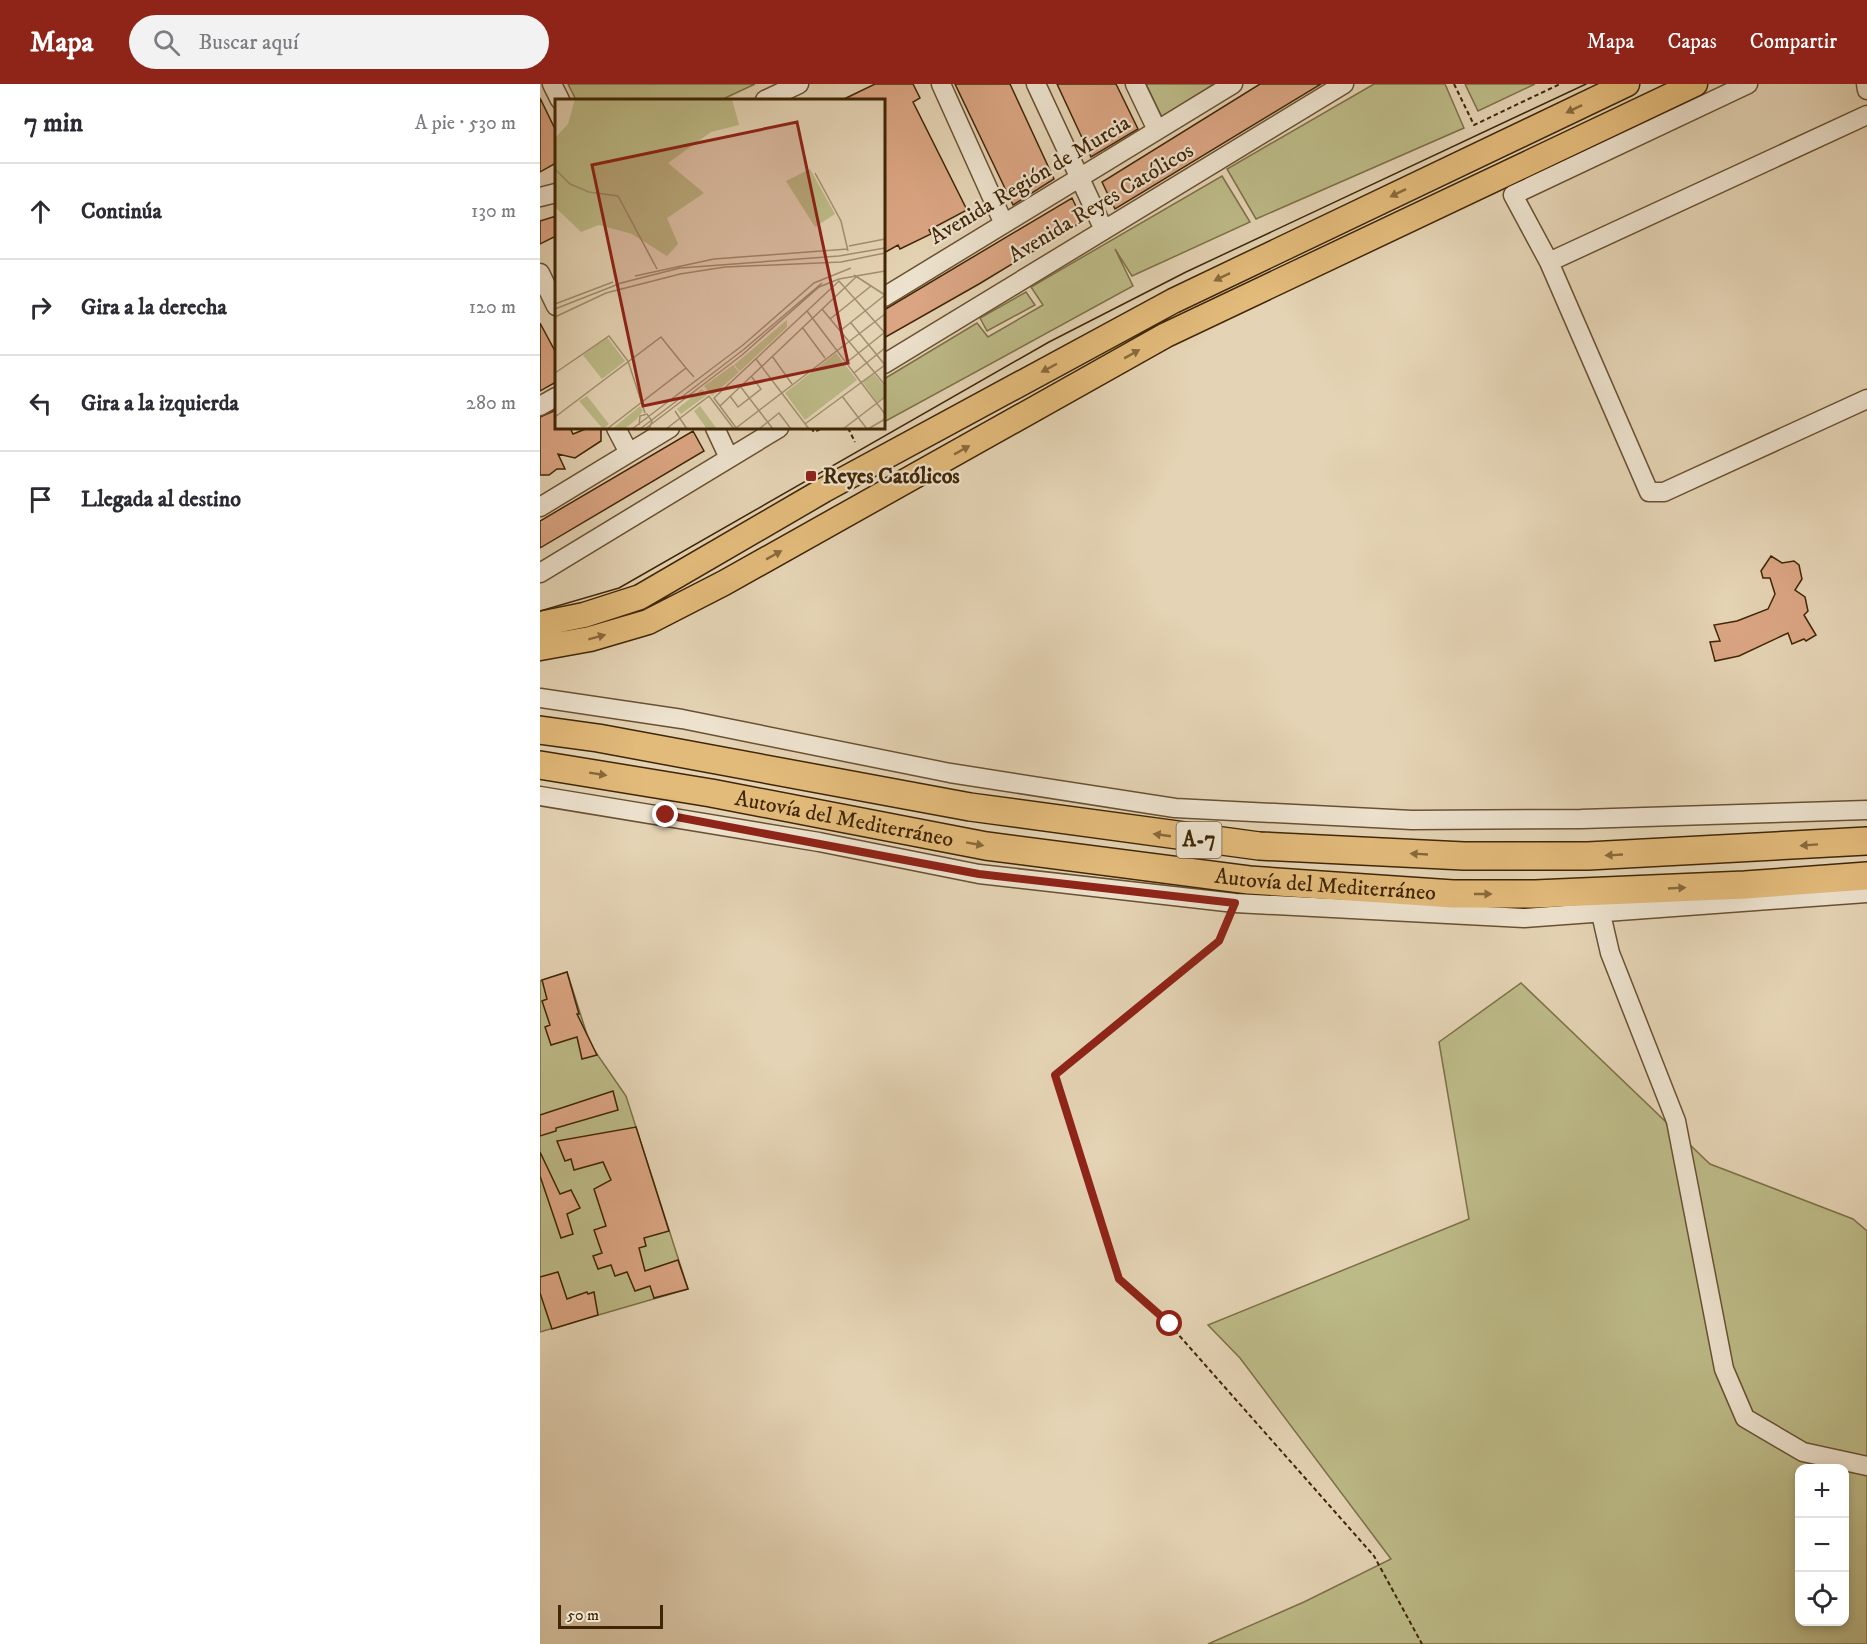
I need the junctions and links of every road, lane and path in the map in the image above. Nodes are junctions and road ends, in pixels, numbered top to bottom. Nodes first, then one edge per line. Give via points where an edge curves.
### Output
1 (547, 84) edge
2 (552, 84) edge
3 (799, 84) edge
4 (940, 84) edge
5 (1036, 84) edge
6 (1136, 84) edge
7 (1233, 84) edge
8 (1344, 84) edge
9 (1454, 84) edge
10 (1560, 84) edge
11 (1627, 84) edge
12 (1695, 84) edge
13 (1748, 84) edge
14 (1866, 84) edge
15 (540, 87) edge
16 (1867, 90) edge
17 (560, 99) edge
18 (767, 99) edge
19 (1867, 116) edge
20 (1157, 130) junction
21 (1079, 178) junction
22 (555, 193) edge
23 (540, 197) edge
24 (1004, 224) junction
25 (1104, 230) junction
26 (1549, 262) junction
27 (543, 285) edge
28 (885, 296) edge
29 (555, 304) edge
30 (885, 363) edge
31 (555, 398) edge
32 (1867, 399) edge
33 (540, 406) edge
34 (617, 429) edge
35 (668, 429) edge
36 (715, 429) edge
37 (777, 429) edge
38 (848, 429) edge
39 (855, 442) dead end
40 (629, 453) junction
41 (729, 458) junction
42 (540, 507) edge
43 (540, 573) edge
44 (540, 624) edge
45 (540, 648) edge
46 (540, 698) edge
47 (540, 730) edge
48 (540, 765) edge
49 (540, 796) edge
50 (1867, 810) edge
51 (1867, 841) edge
52 (1867, 876) edge
53 (1867, 893) edge
54 (1235, 903) junction
55 (1601, 914) junction
56 (1867, 1466) edge
57 (1422, 1644) edge

1 - 15 street
2 - 17 street
3 - 18 street
4 - 24 street
5 - 21 street
6 - 20 street
7 - 20 street, Avenida Región de Murcia
8 - 25 street, Avenida Reyes Católicos
9 - 10 path via 1474,124
11 -> 44 main road via 1173,301 824,490 640,597
45 -> 12 main road via 648,622 1166,335
13 - 26 street via 1513,195
14 - 16 street
19 - 26 street
20 - 21 street, Avenida Región de Murcia
21 - 24 street, Avenida Región de Murcia
21 - 25 street
22 - 23 street
24 - 28 street, Avenida Región de Murcia
25 - 30 street, Avenida Reyes Católicos
26 - 32 street via 1649,492 1664,492
27 - 29 street
31 - 33 street
34 - 40 street
35 - 40 street
36 - 41 street
37 - 41 street
38 - 39 path
40 - 42 street
41 - 43 street
46 - 50 street via 682,719 950,773 1175,808 1412,820
51 -> 47 highway, Autovía del Mediterráneo / A-7 via 1588,856 1464,856 1259,846 970,807
48 -> 52 highway, Autovía del Mediterráneo / A-7 via 711,793 986,846 1250,880 1454,894 1535,894
49 - 54 street via 725,825 979,874
53 - 55 street
54 - 55 street via 1524,918
54 - 57 path via 1219,941 1055,1075 1119,1279 1170,1324 1374,1556
55 - 56 street via 1610,953 1676,1121 1724,1369 1745,1418 1803,1452

